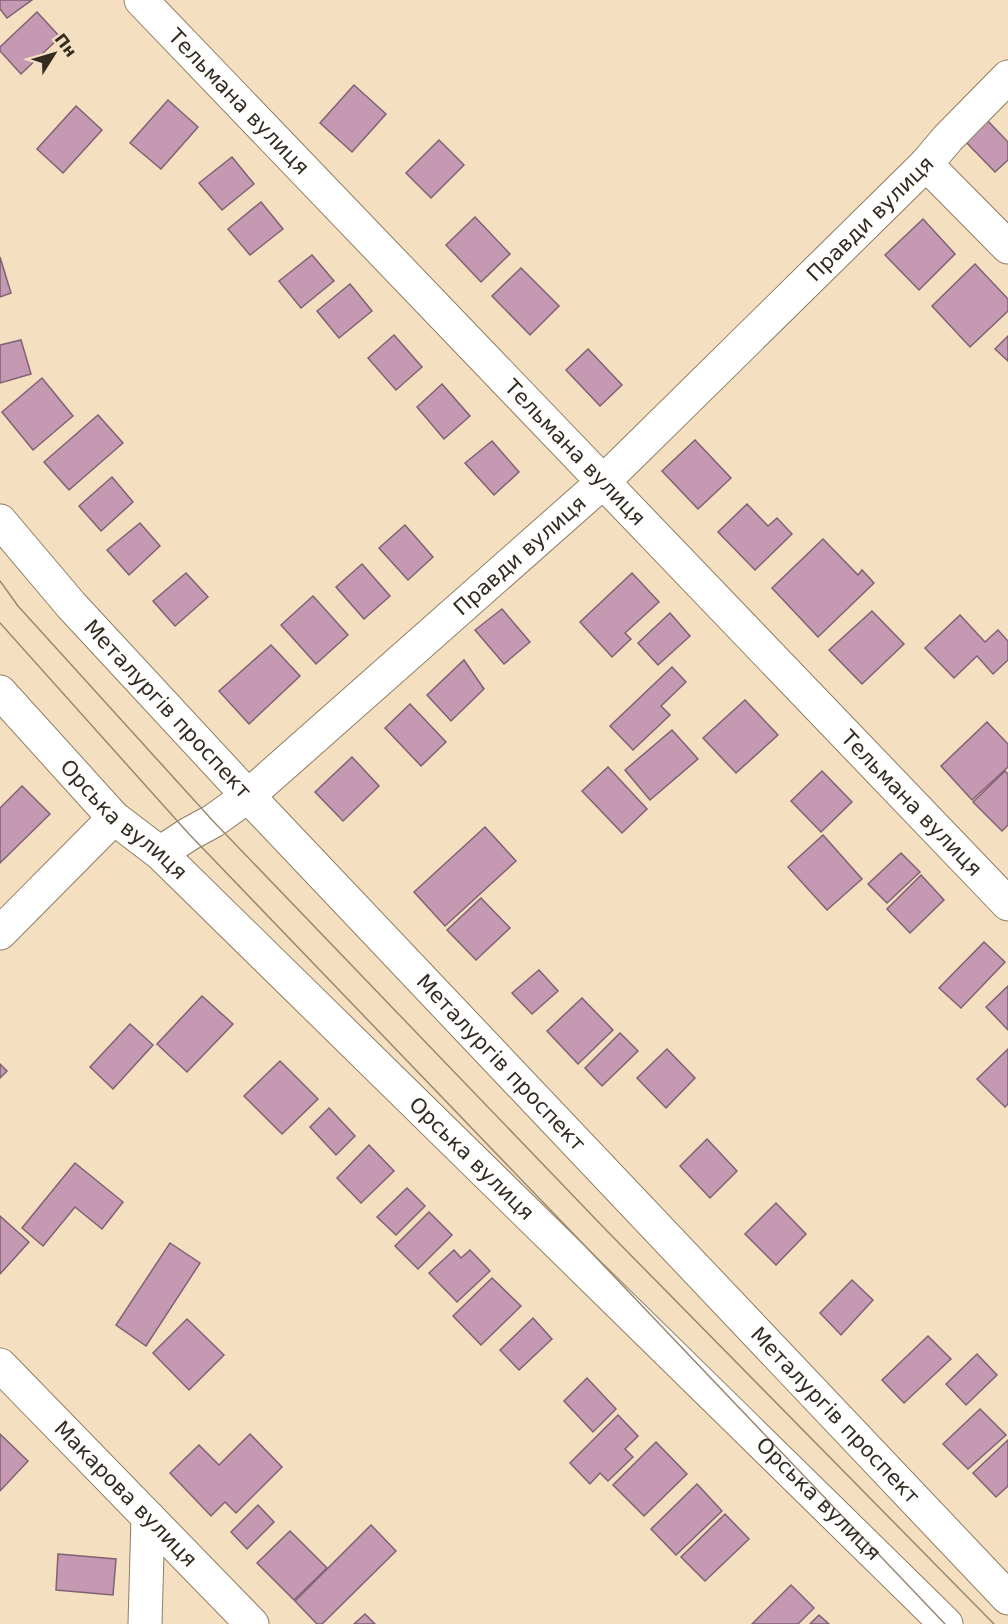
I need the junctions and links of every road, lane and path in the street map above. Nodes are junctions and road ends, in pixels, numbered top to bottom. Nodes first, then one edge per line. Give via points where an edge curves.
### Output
1 (141, 0) edge
2 (1008, 77) edge
3 (926, 164) junction
4 (1008, 247) edge
5 (603, 482) junction
6 (0, 521) edge
7 (0, 692) edge
8 (248, 796) junction
9 (114, 818) junction
10 (160, 853) junction
11 (1008, 904) edge
12 (0, 933) edge
13 (0, 1365) edge
14 (148, 1517) junction
15 (1008, 1598) edge
16 (146, 1624) edge
17 (252, 1624) edge
18 (946, 1624) edge

1 - 5 street, Тельмана вулиця
2 - 3 street, Правди вулиця
3 - 4 street
3 - 5 street, Правди вулиця
5 - 8 street, Правди вулиця
5 - 11 street, Тельмана вулиця
6 - 8 street, Металургів проспект via 71,605
7 - 9 street, Орська вулиця
8 - 10 street, Правди вулиця
8 - 15 street, Металургів проспект
9 - 10 street, Орська вулиця
9 - 12 street
10 - 18 street, Орська вулиця
13 - 14 street, Макарова вулиця
14 - 16 street
14 - 17 street, Макарова вулиця

